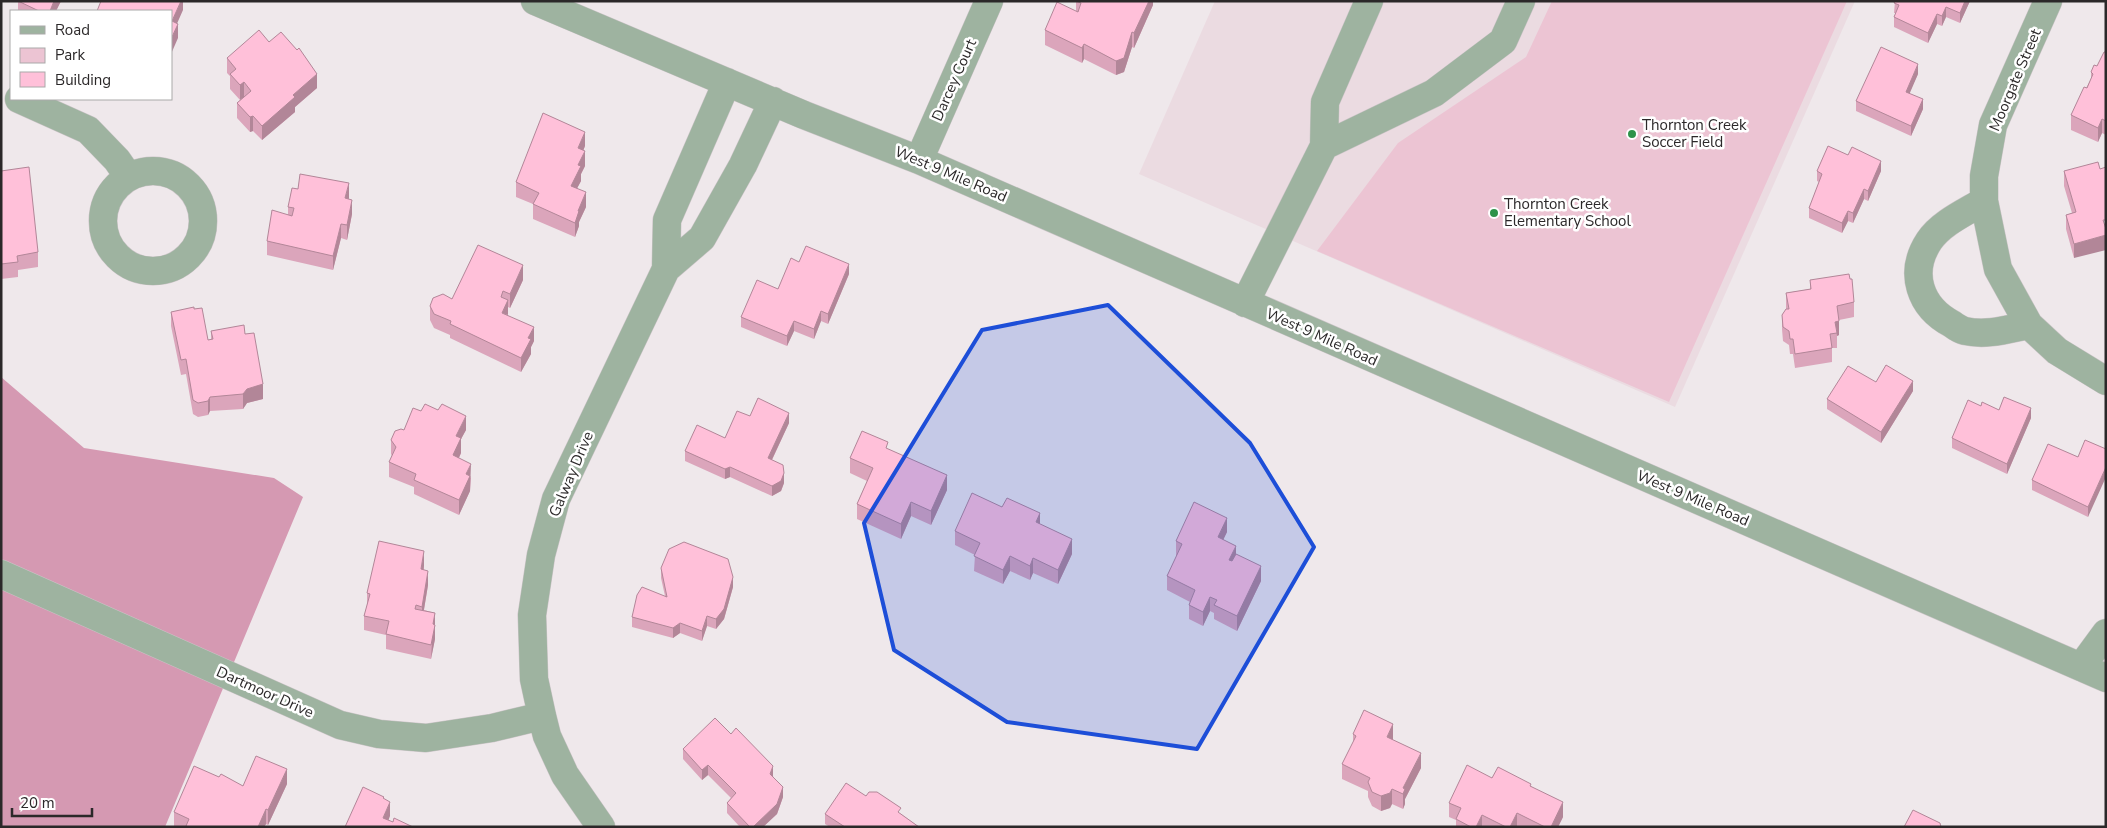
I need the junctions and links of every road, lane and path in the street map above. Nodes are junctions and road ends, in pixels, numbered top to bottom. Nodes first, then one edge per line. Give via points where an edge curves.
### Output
1 (535, 1) edge
2 (989, 1) edge
3 (1369, 1) edge
4 (1521, 1) edge
5 (2048, 1) edge
6 (727, 82) junction
7 (20, 100) edge
8 (773, 101) junction
9 (1324, 146) junction
10 (919, 160) junction
11 (128, 176) dead end
12 (1984, 201) junction
13 (666, 269) junction
14 (1245, 303) junction
15 (2029, 325) junction
16 (2106, 380) edge
17 (1, 574) edge
18 (2106, 633) edge
19 (2081, 667) junction
20 (2106, 678) edge
21 (542, 716) junction
22 (601, 827) edge

1 - 6 street, West 9 Mile Road
2 - 10 street, Darcey Court
3 - 9 street via 1325,102
4 - 9 street via 1503,41 1434,93
5 - 12 street, Moorgate Street via 1993,126 1984,176
6 - 8 street, West 9 Mile Road
6 - 13 street, Galway Drive via 666,220
7 - 11 street via 88,130
8 - 10 street, West 9 Mile Road
8 - 13 street, Galway Drive via 743,165 702,238
9 - 14 street
10 - 14 street, West 9 Mile Road
12 - 15 street, Moorgate Street via 1998,269
12 - 15 street via 1947,223 1929,241 1920,262 1919,285 1925,302 1940,318 1964,331 1991,333
13 - 21 street, Galway Drive via 556,499 541,556 532,615 534,679
14 - 19 street, West 9 Mile Road
15 - 16 street, Moorgate Street via 2056,351
17 - 21 street, Dartmoor Drive via 340,725 378,734 426,738
18 - 19 street
19 - 20 street, West 9 Mile Road
21 - 22 street, Galway Drive via 547,736 565,774

